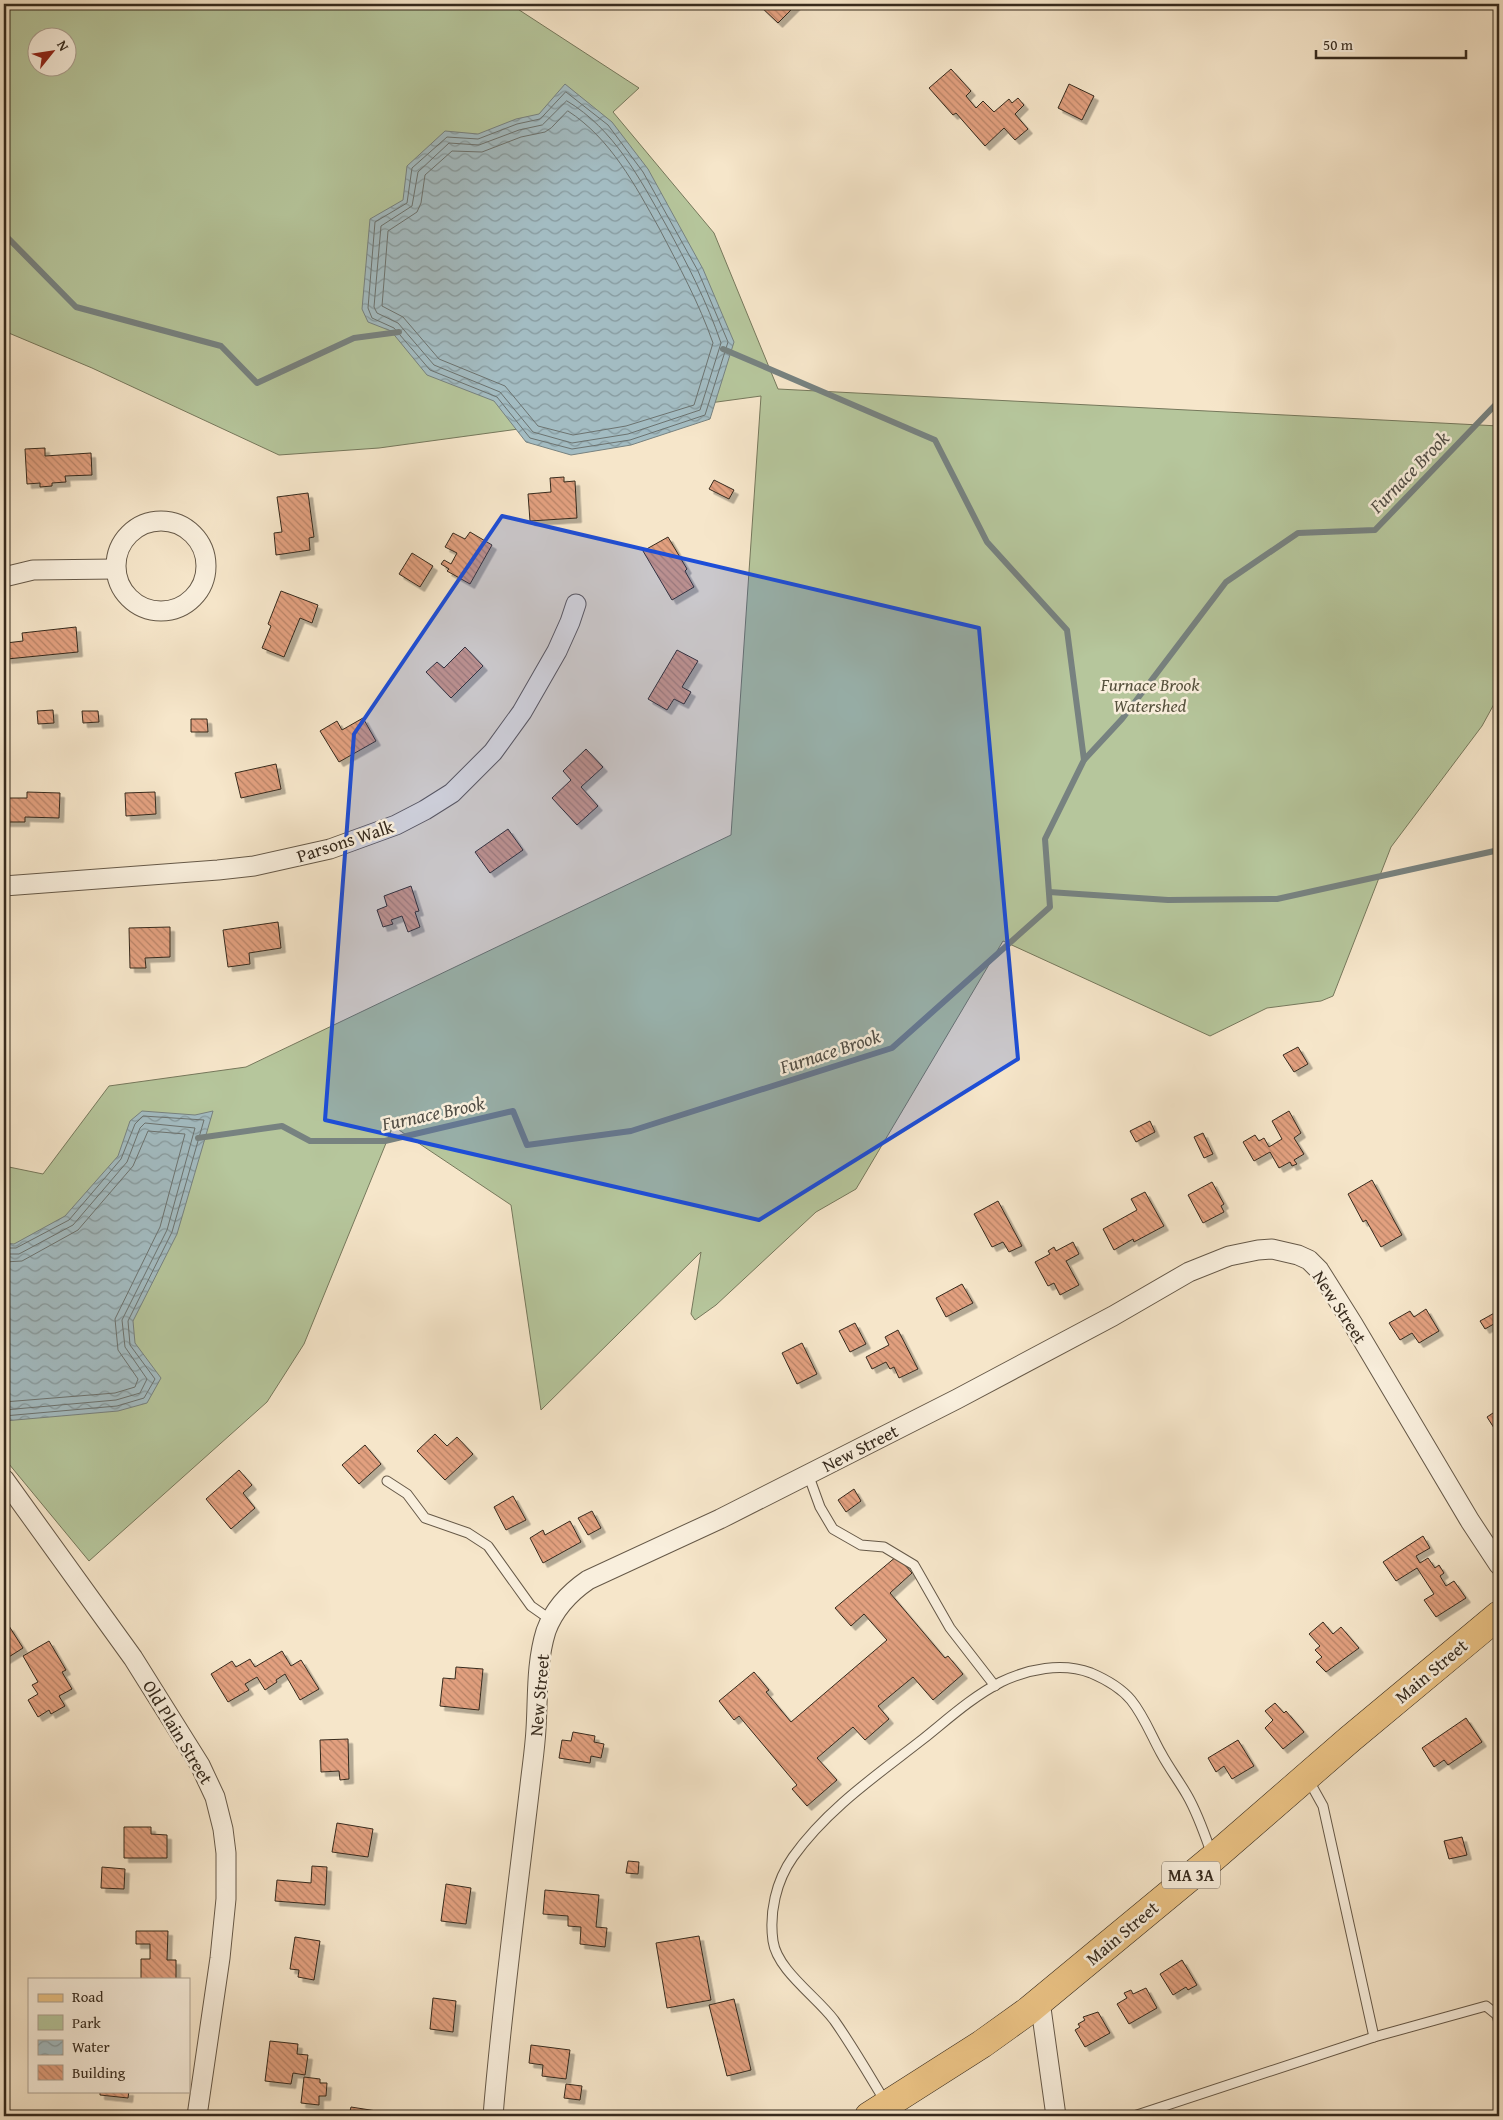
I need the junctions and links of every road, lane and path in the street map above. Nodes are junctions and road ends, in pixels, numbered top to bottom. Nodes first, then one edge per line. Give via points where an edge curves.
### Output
1 (115, 569) junction
2 (4, 577) edge
3 (576, 604) dead end
4 (4, 886) edge
5 (808, 1474) junction
6 (4, 1479) edge
7 (387, 1481) dead end
8 (1499, 1565) edge
9 (1499, 1615) edge
10 (551, 1620) junction
11 (995, 1686) junction
12 (1307, 1776) junction
13 (1213, 1858) junction
14 (1040, 2001) junction
15 (1499, 2023) edge
16 (1374, 2037) junction
17 (878, 2111) edge
18 (197, 2116) edge
19 (493, 2116) edge
20 (1056, 2116) edge
21 (1134, 2116) edge

1 - 1 street via 118,582 127,596 140,606 165,611 186,604 200,589 206,574 206,559 197,538 185,527 167,521 146,522 129,533 118,550
1 - 2 street via 33,570
3 - 4 street, Parsons Walk via 557,651 522,712 493,752 452,793 396,825 330,850 254,866
5 - 8 street, New Street via 1010,1371 1189,1272 1243,1253 1286,1251 1309,1260 1319,1270
5 - 10 street, New Street via 588,1580 566,1598
5 - 11 lane via 820,1507 833,1529 861,1545 884,1547 914,1565 950,1628
6 - 18 street, Old Plain Street via 138,1666 200,1765 215,1797 226,1853 226,1899
7 - 10 lane via 407,1494 425,1518 468,1533 488,1546 531,1606
9 - 12 main road, Main Street / MA 3A
10 - 19 street, New Street via 540,1664 536,1729
11 - 13 lane via 1046,1668 1068,1667 1090,1673 1129,1698 1142,1715 1193,1807
11 - 17 lane via 974,1698 858,1789 828,1818 792,1858 780,1880 774,1901 773,1944 788,1970 833,2019
12 - 13 main road, Main Street / MA 3A
12 - 16 lane via 1324,1806
13 - 14 main road, Main Street / MA 3A
14 - 17 main road, Main Street / MA 3A via 982,2044
14 - 20 street
15 - 16 lane via 1497,2016 1486,2006
16 - 21 lane

